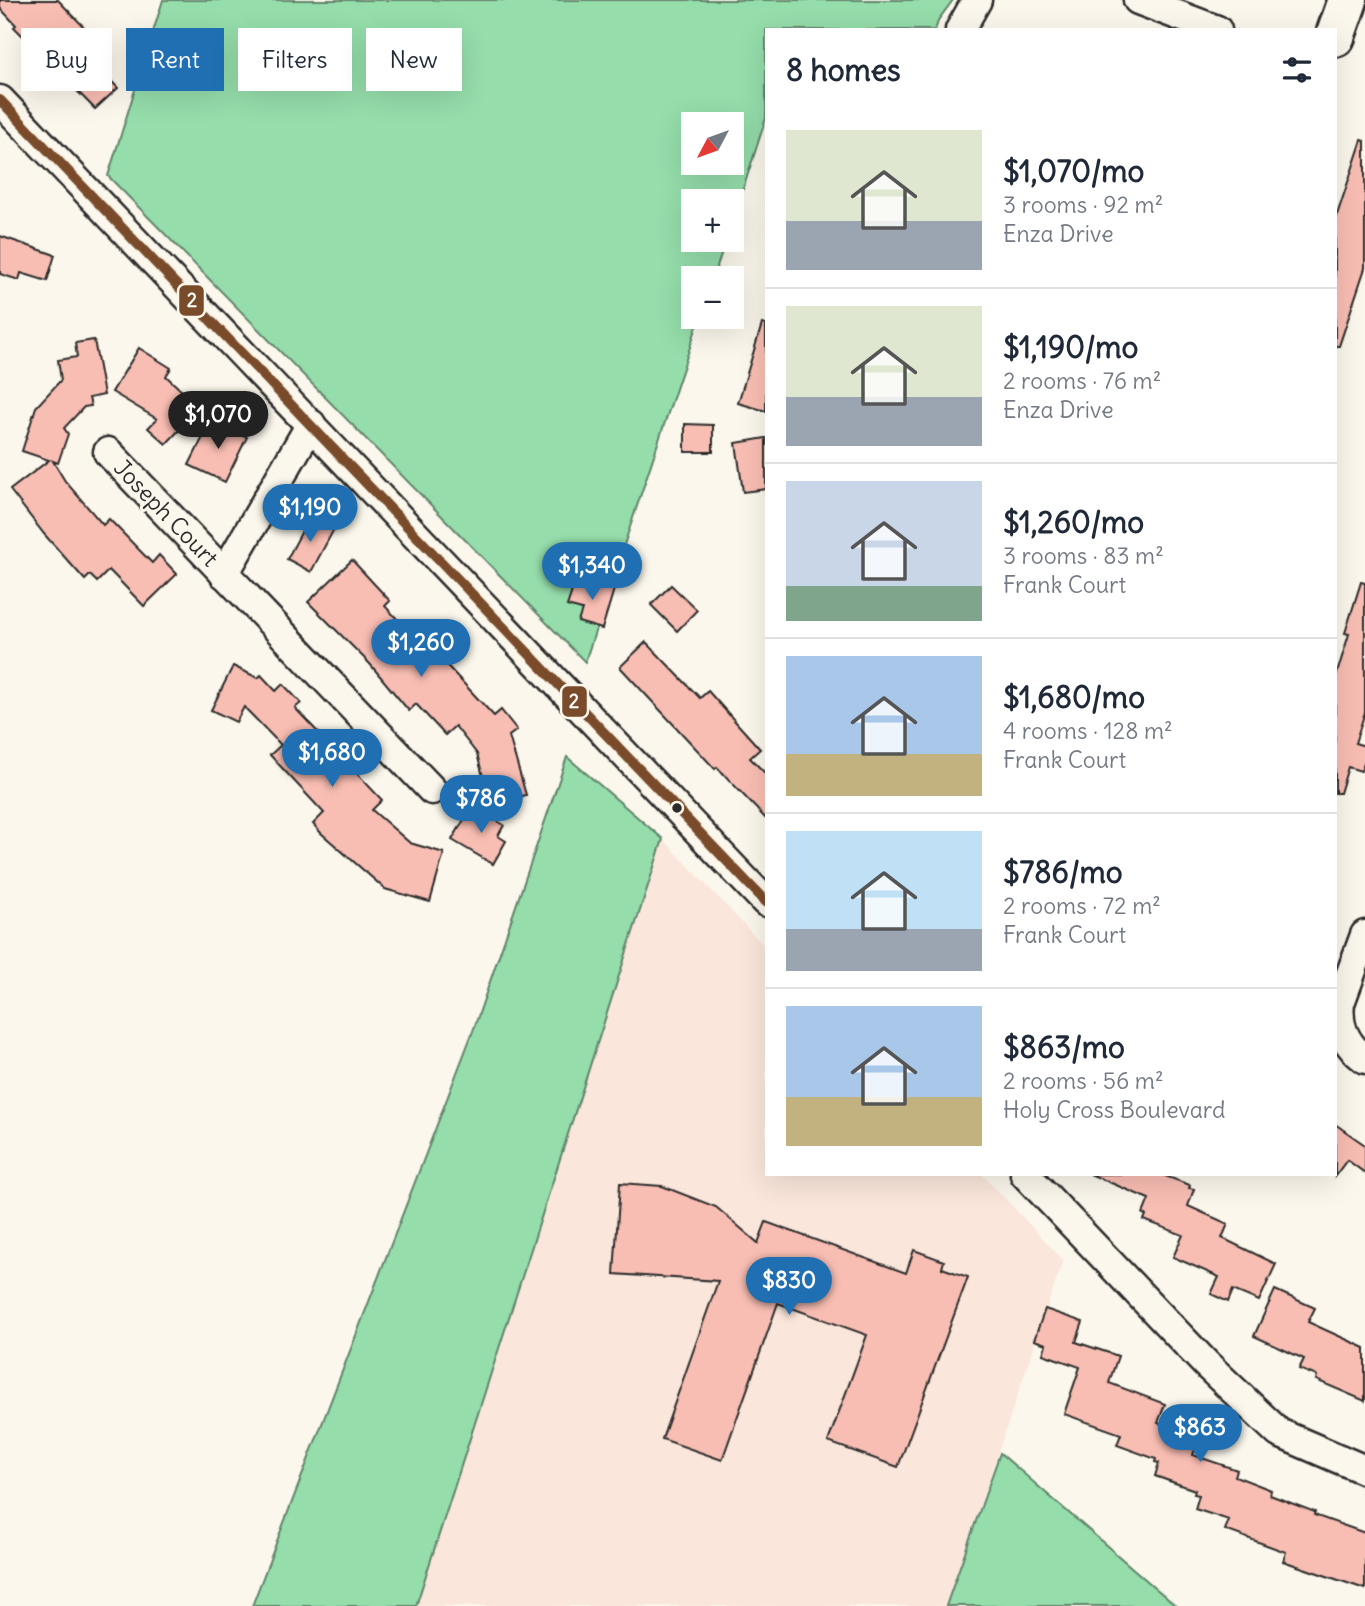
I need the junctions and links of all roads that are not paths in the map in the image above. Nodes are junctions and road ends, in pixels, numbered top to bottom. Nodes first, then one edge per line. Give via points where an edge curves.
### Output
1 (976, 0) edge
2 (1138, 0) edge
3 (1348, 0) edge
4 (961, 28) edge
5 (1212, 28) edge
6 (1337, 31) edge
7 (2, 108) edge
8 (311, 424) junction
9 (108, 452) dead end
10 (224, 574) junction
11 (432, 790) dead end
12 (765, 901) edge
13 (1365, 934) edge
14 (1365, 1059) edge
15 (1027, 1176) edge
16 (1365, 1470) edge

1 - 4 street
2 - 5 street
3 - 6 street
7 - 8 street
8 - 10 street
8 - 12 street
9 - 10 street, Joseph Court
10 - 11 street, Joseph Court
13 - 14 street via 1339,1014 1345,1038
15 - 16 street via 1206,1364 1279,1433

